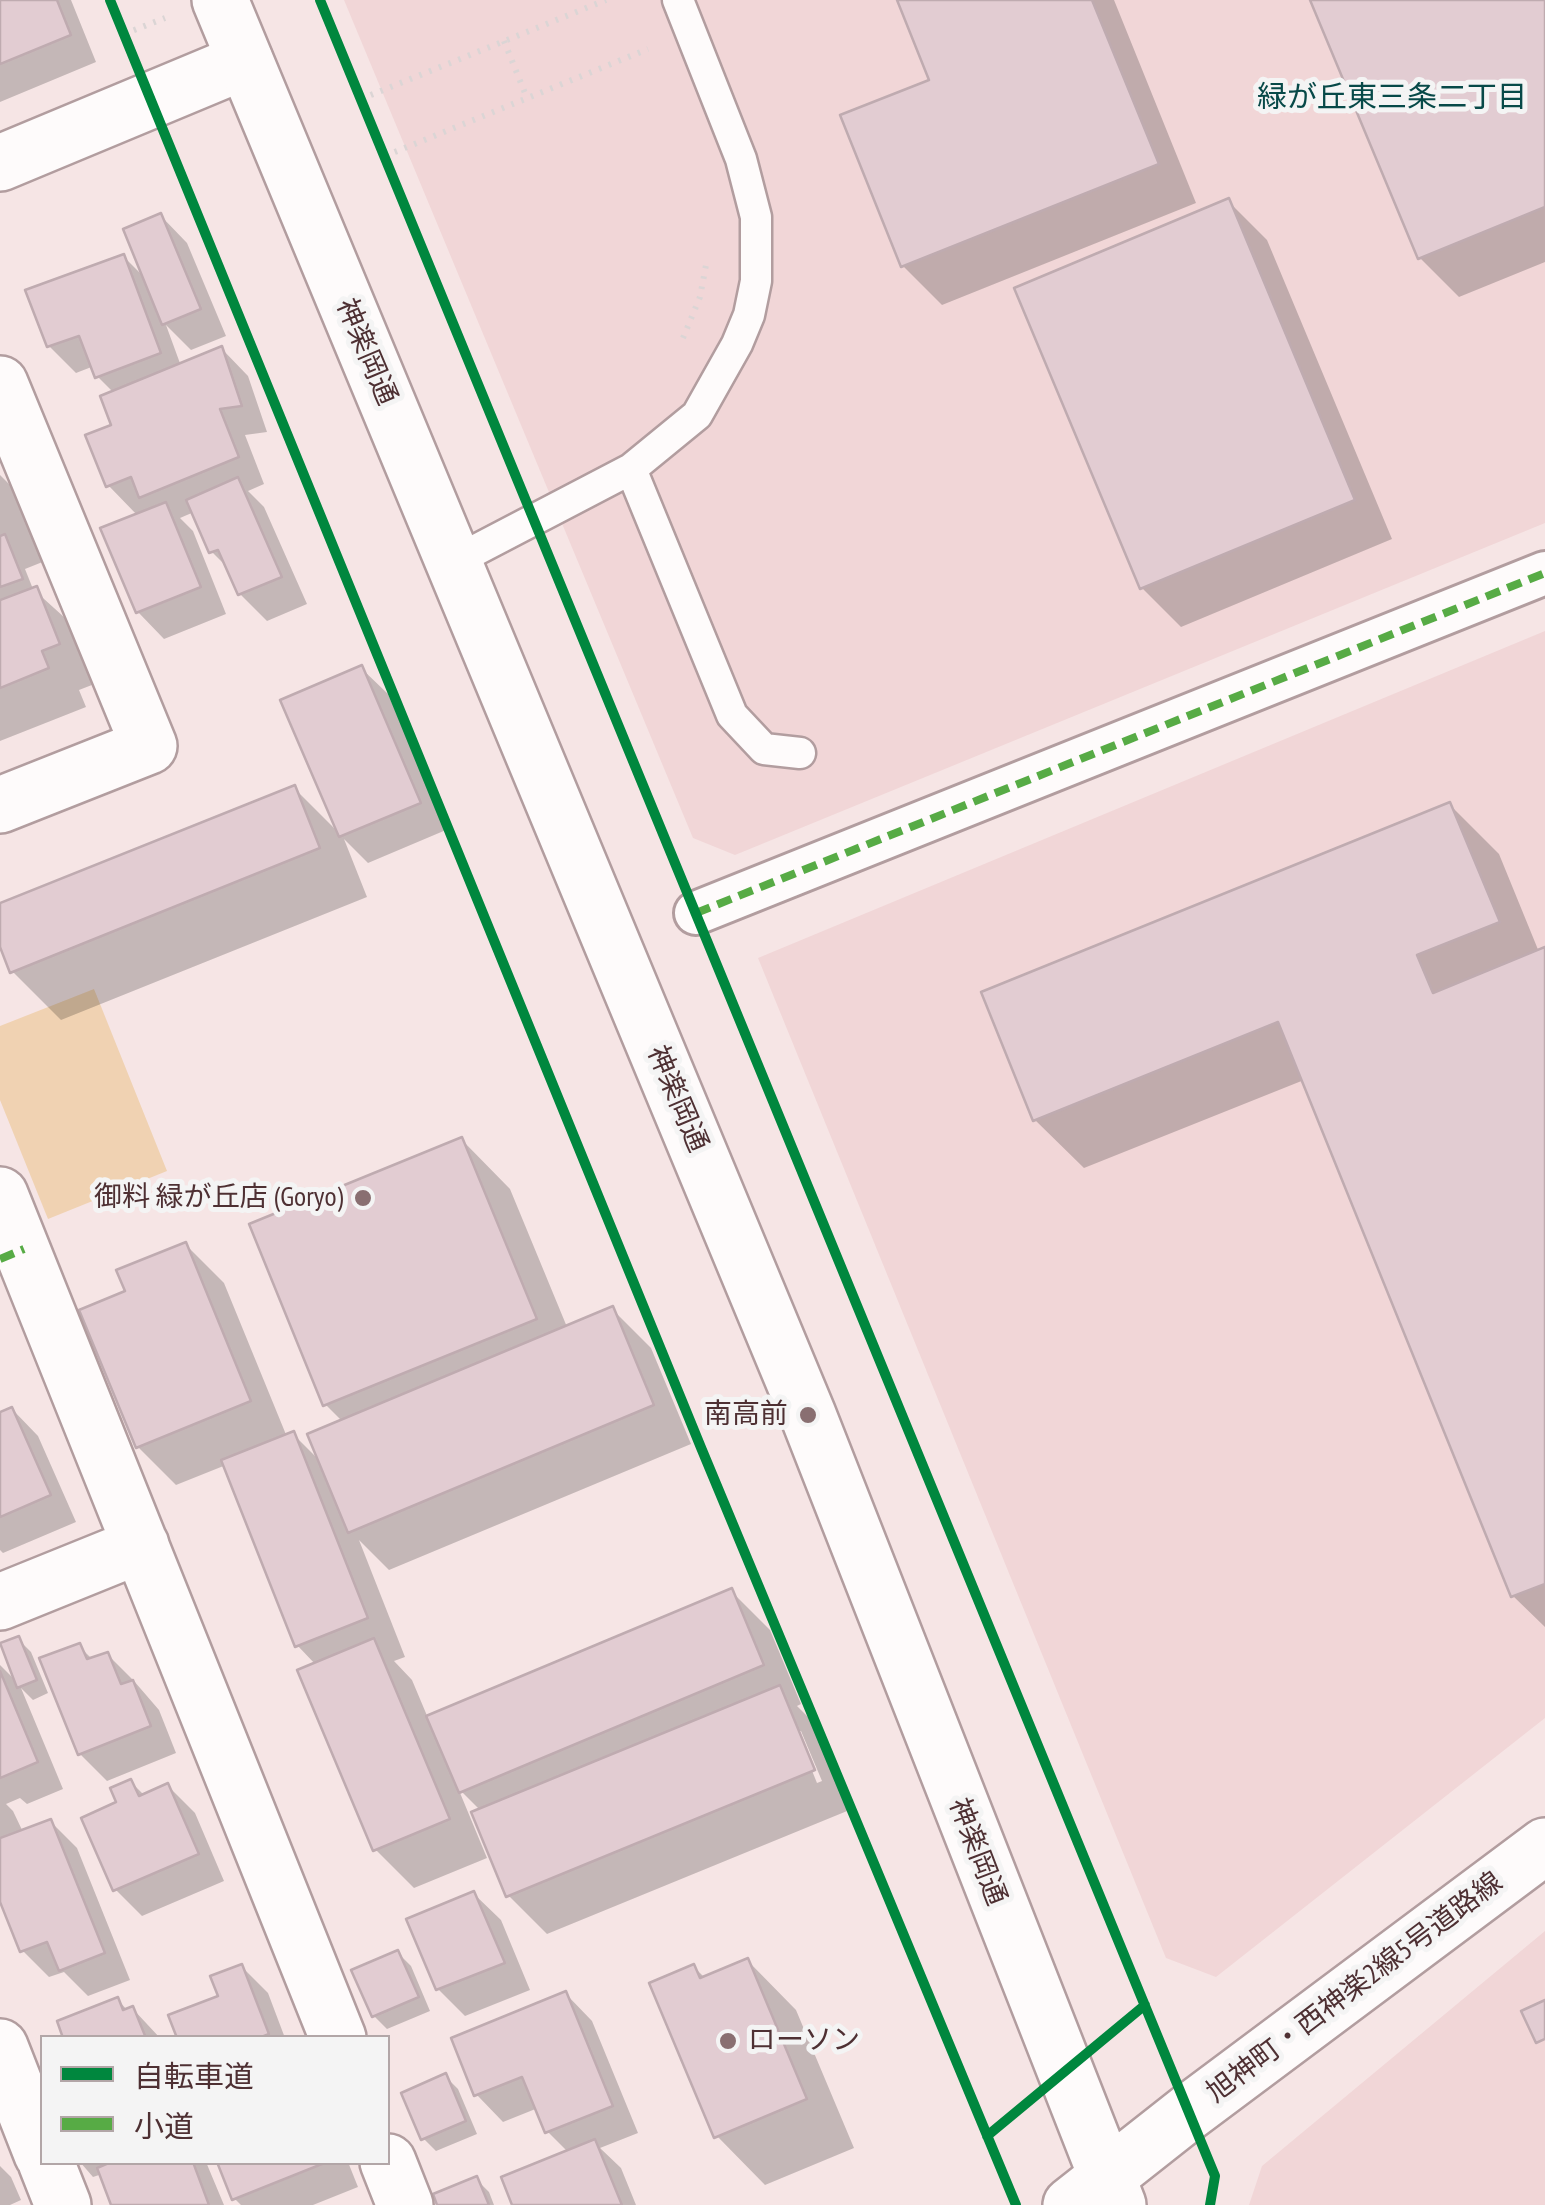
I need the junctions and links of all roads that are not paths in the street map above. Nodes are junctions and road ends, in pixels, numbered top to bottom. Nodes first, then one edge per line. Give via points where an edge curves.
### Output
1 (220, 0) edge
2 (678, 0) edge
3 (245, 61) junction
4 (0, 163) edge
5 (0, 384) edge
6 (630, 469) junction
7 (453, 562) junction
8 (1545, 573) edge
9 (800, 754) dead end
10 (0, 806) edge
11 (696, 912) dead end
12 (0, 1195) edge
13 (12, 1254) edge
14 (140, 1545) junction
15 (0, 1602) edge
16 (1545, 1846) edge
17 (337, 2035) edge
18 (0, 2047) edge
19 (40, 2149) edge
20 (47, 2165) edge
21 (389, 2165) edge
22 (1099, 2195) edge
23 (63, 2205) edge
24 (404, 2205) edge

1 - 3 street, 神楽岡通
2 - 6 lane via 741,159 756,217 756,281 738,344 696,414
3 - 4 street
3 - 7 street, 神楽岡通
5 - 10 street via 149,746
6 - 7 lane
6 - 9 lane via 732,715 764,748
7 - 22 street, 神楽岡通 via 808,1416
8 - 11 street
12 - 13 street
13 - 14 street
14 - 15 street
14 - 17 street
16 - 22 street, 旭神町・西神楽2線5号道路線
18 - 19 street
20 - 23 street
21 - 24 street

